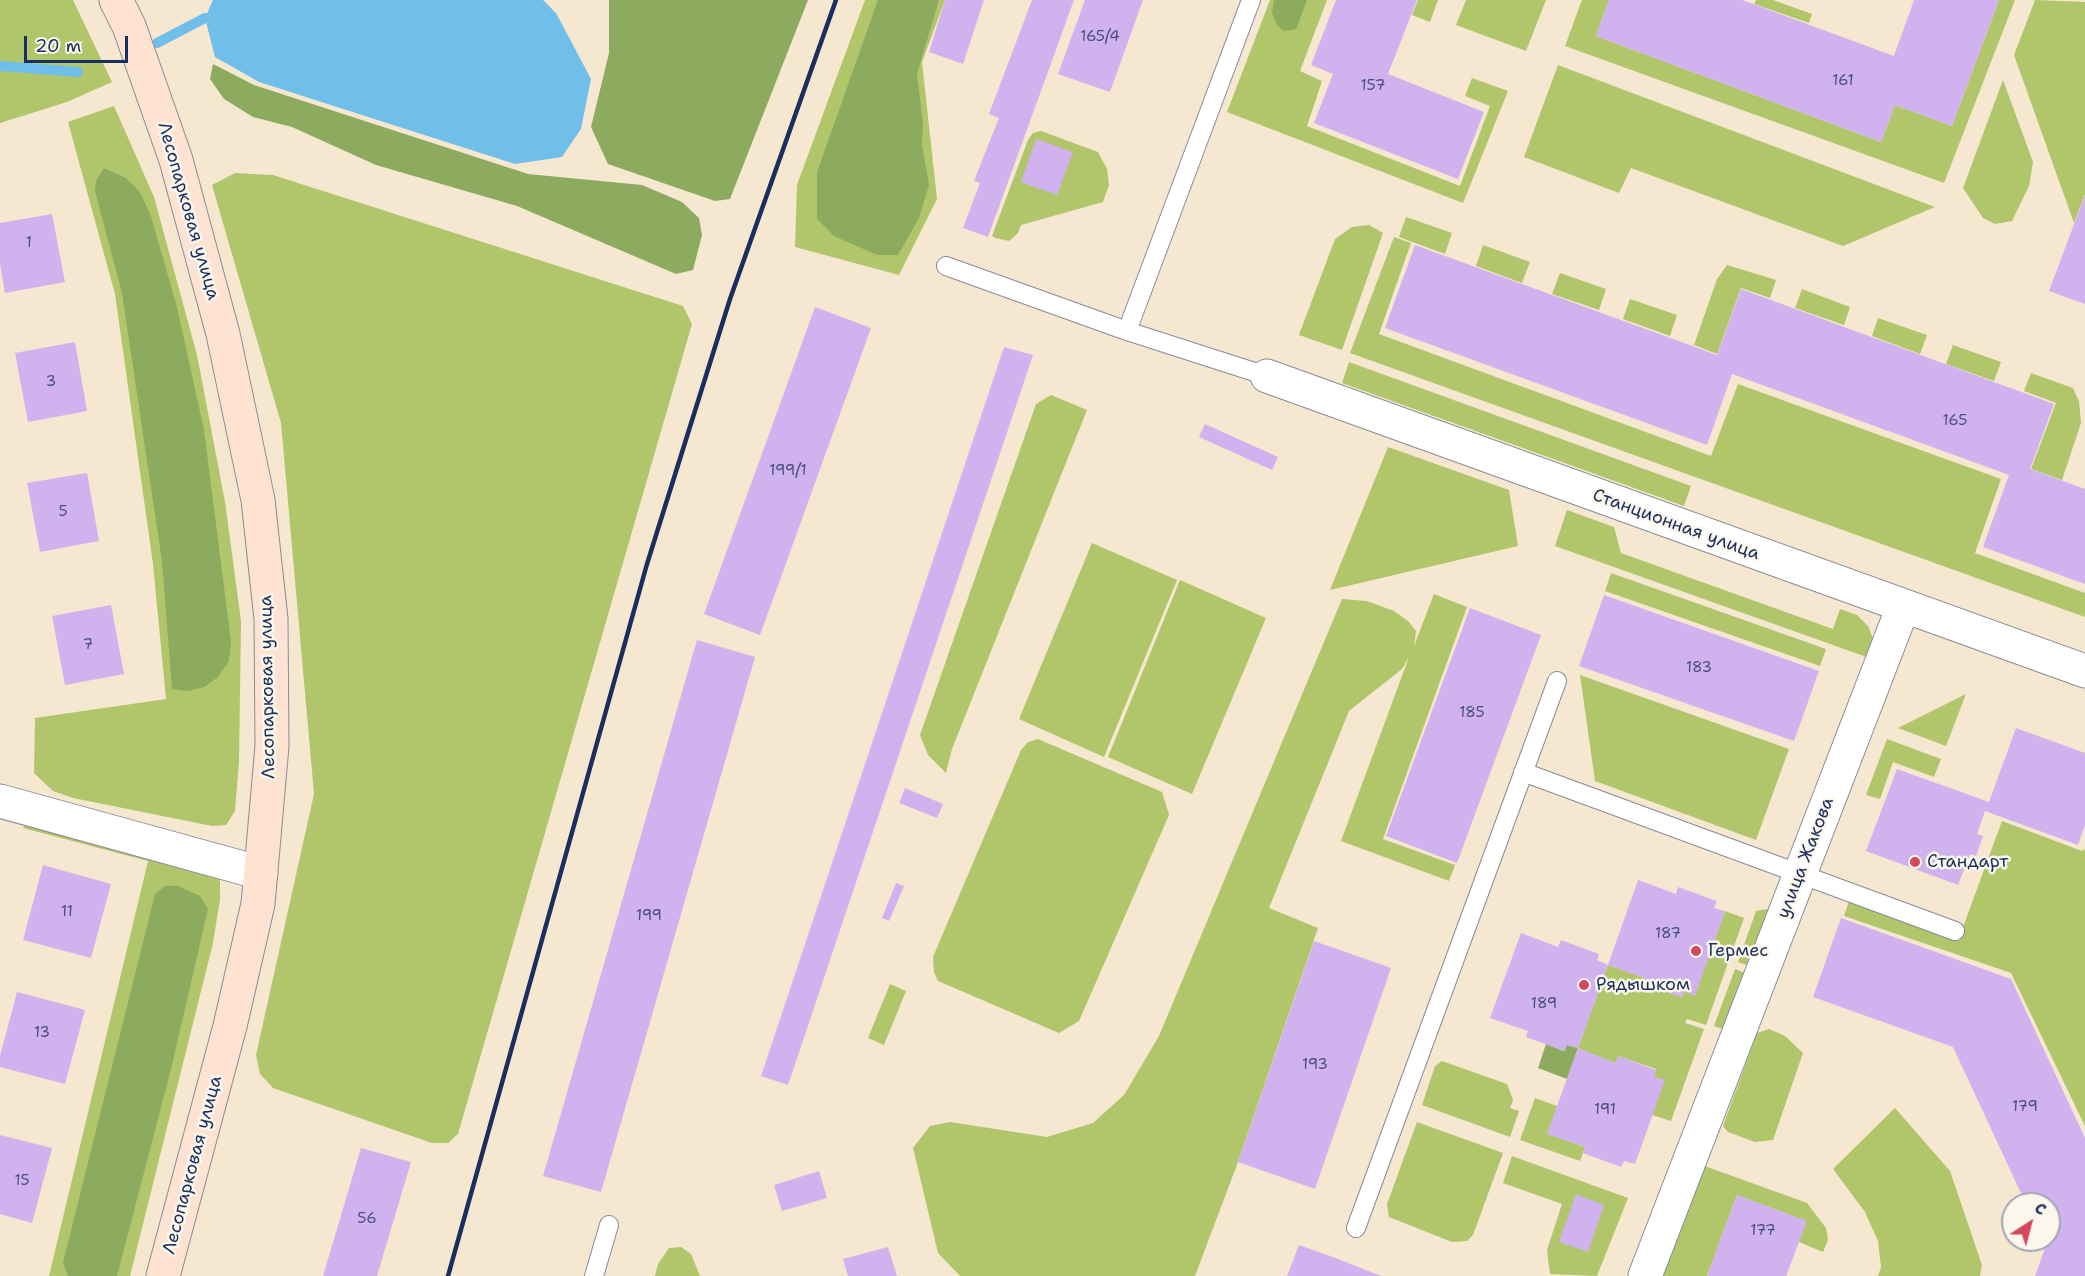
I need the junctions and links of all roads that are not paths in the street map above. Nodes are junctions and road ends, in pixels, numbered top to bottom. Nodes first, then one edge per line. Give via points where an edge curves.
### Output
1 (116, 0) edge
2 (1251, 0) edge
3 (946, 266) dead end
4 (1127, 331) junction
5 (1267, 376) joint
6 (1903, 607) junction
7 (2085, 671) edge
8 (1557, 681) dead end
9 (1523, 772) junction
10 (0, 801) edge
11 (261, 873) junction
12 (1800, 874) junction
13 (1955, 931) dead end
14 (609, 1225) dead end
15 (1356, 1227) dead end
16 (163, 1276) edge
17 (594, 1276) edge
18 (1645, 1276) edge

1 - 11 street, Лесопарковая улица via 129,26 176,160 223,334 258,500 271,620 272,746
2 - 4 lane
3 - 4 lane
4 - 5 lane
5 - 6 street, Станционная улица
6 - 7 street, Станционная улица
6 - 12 street, улица Жакова
8 - 9 lane
9 - 12 lane
9 - 15 lane
10 - 11 street
11 - 16 street, Лесопарковая улица via 258,904 230,1026
12 - 13 lane
12 - 18 street, улица Жакова
14 - 17 lane

